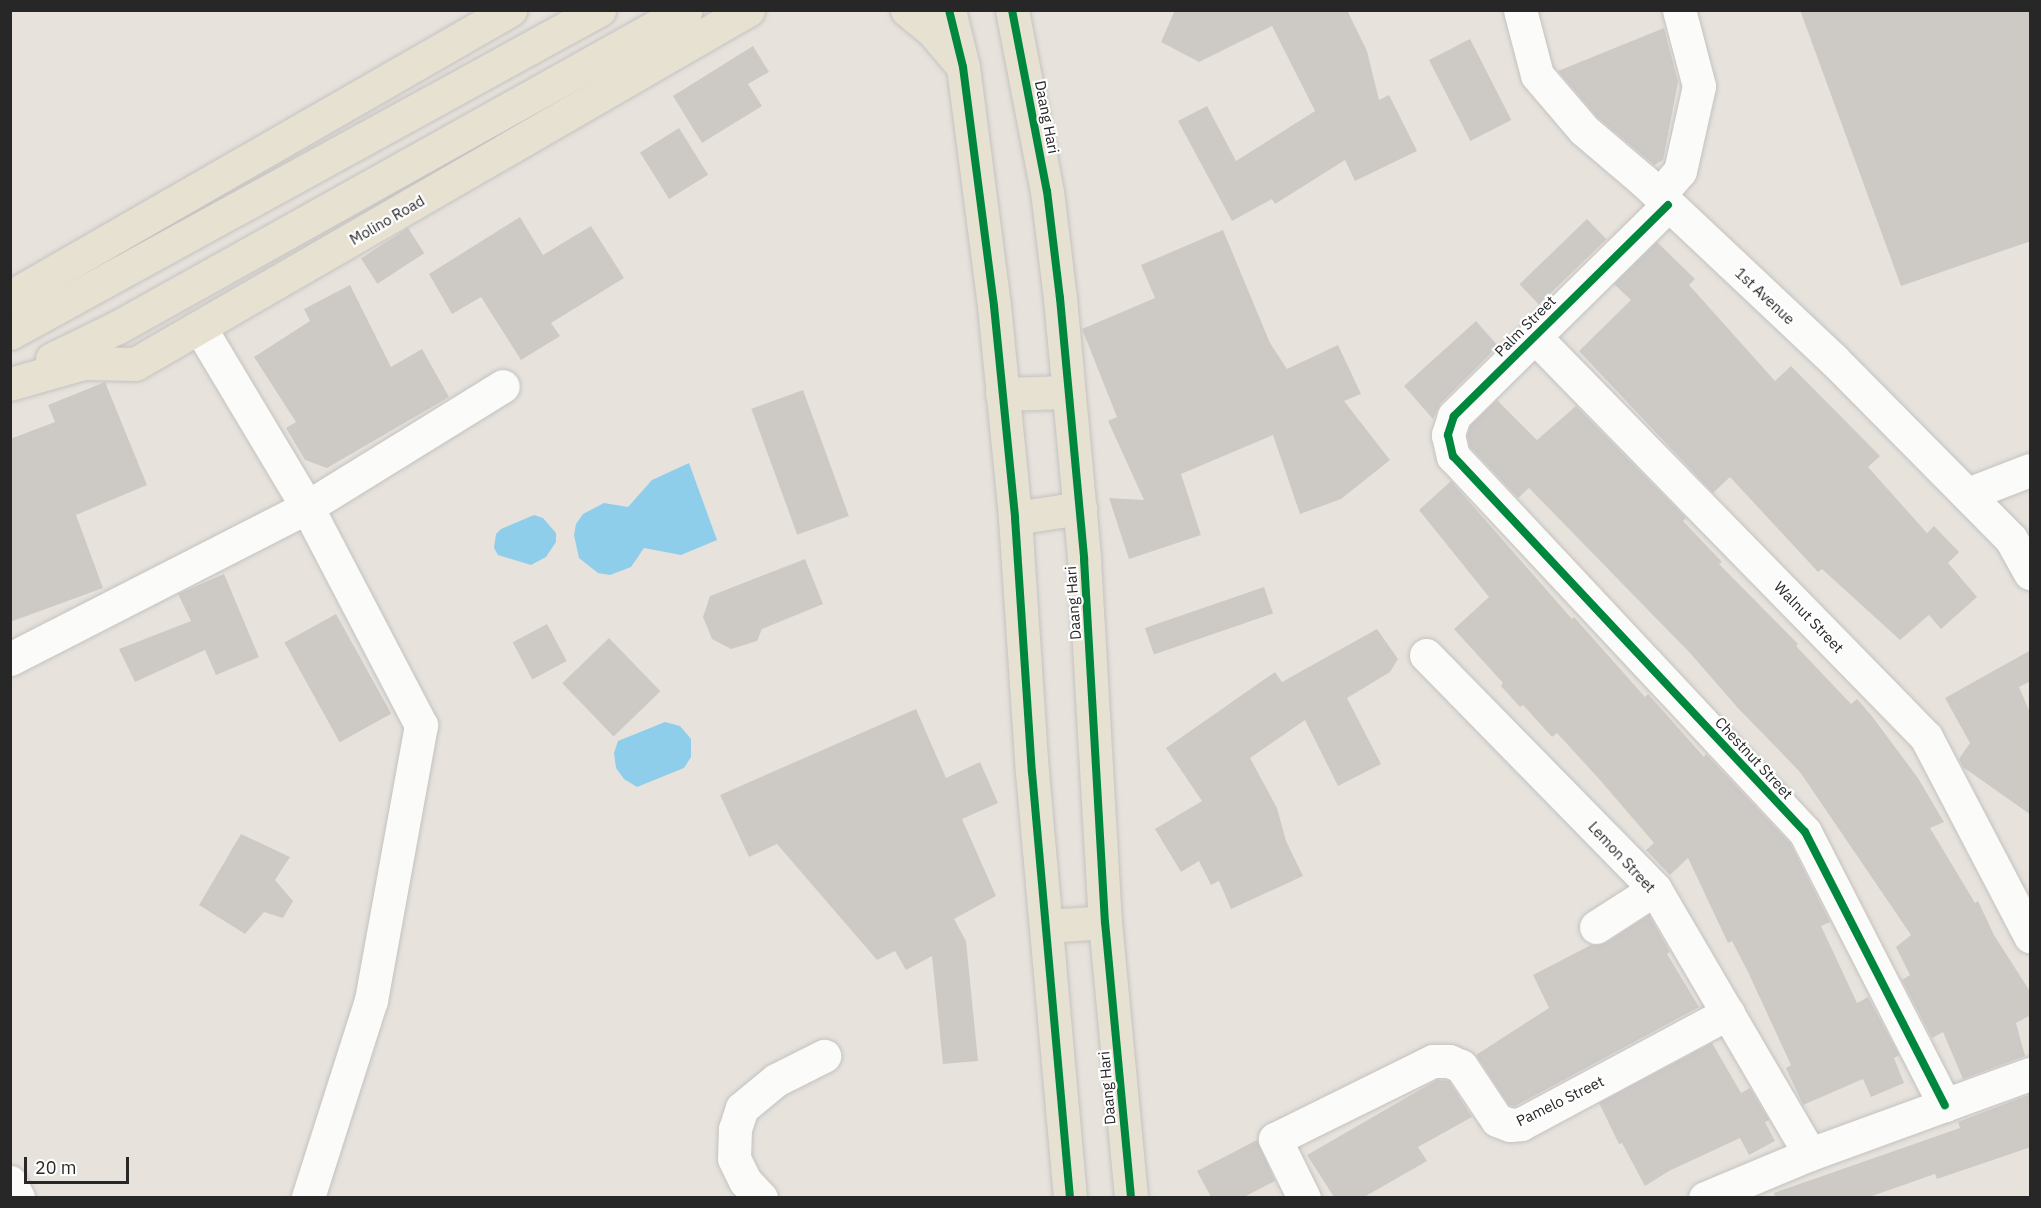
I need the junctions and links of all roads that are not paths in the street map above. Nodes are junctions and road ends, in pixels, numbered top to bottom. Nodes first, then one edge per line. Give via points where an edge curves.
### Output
1 (510, 10) edge
2 (599, 10) edge
3 (686, 10) edge
4 (748, 10) edge
5 (907, 10) edge
6 (949, 10) edge
7 (1012, 10) edge
8 (1520, 10) edge
9 (1678, 10) edge
10 (963, 67) junction
11 (1663, 200) junction
12 (10, 297) edge
13 (200, 328) junction
14 (10, 333) edge
15 (1533, 336) junction
16 (10, 382) edge
17 (503, 386) dead end
18 (1068, 392) junction
19 (1002, 394) junction
20 (2031, 470) edge
21 (1473, 479) joint
22 (1968, 494) junction
23 (307, 507) junction
24 (1080, 508) junction
25 (1015, 518) junction
26 (2031, 573) edge
27 (1426, 654) dead end
28 (10, 659) edge
29 (1655, 889) junction
30 (1105, 922) junction
31 (1047, 926) junction
32 (1596, 927) dead end
33 (2031, 936) edge
34 (1728, 1013) junction
35 (824, 1056) dead end
36 (2031, 1074) edge
37 (1945, 1105) junction
38 (1810, 1154) junction
39 (10, 1182) edge
40 (18, 1197) edge
41 (308, 1197) edge
42 (761, 1197) edge
43 (1070, 1197) edge
44 (1131, 1197) edge
45 (1304, 1197) edge
46 (1705, 1197) edge

1 - 12 main road
2 - 14 main road
3 - 16 main road, Molino Road via 118,327
4 - 13 main road, Molino Road
5 - 10 main road via 932,30
6 - 10 main road
7 - 18 main road, Daang Hari via 1047,191
8 - 11 street, 1st Avenue via 1537,75 1584,130
9 - 11 street, Palm Street via 1699,87 1680,171
10 - 19 main road
11 - 15 street, Palm Street
11 - 22 street, 1st Avenue via 1833,359
13 - 16 main road, Molino Road via 135,364 83,363
13 - 23 street
15 - 21 street, Palm Street via 1454,416 1448,435 1453,456
15 - 33 street, Walnut Street via 1926,736
17 - 23 street
18 - 19 main road
18 - 24 main road, Daang Hari
19 - 25 main road
20 - 22 street
21 - 37 street, Chestnut Street via 1805,832
22 - 26 street, 1st Avenue via 2011,538
23 - 28 street
23 - 41 street via 421,725 370,1000
24 - 25 main road
24 - 30 main road, Daang Hari
25 - 31 main road
27 - 29 street, Lemon Street
29 - 32 street
29 - 34 street, Lemon Street
30 - 31 main road
30 - 44 main road, Daang Hari
31 - 43 main road
34 - 38 street, Lemon Street
34 - 45 street, Pamelo Street via 1521,1124 1497,1120 1461,1066 1449,1060 1433,1061 1275,1139
35 - 42 street via 776,1080 742,1108 735,1129 734,1158 745,1181
36 - 37 street
37 - 38 street
38 - 46 street
39 - 40 street

